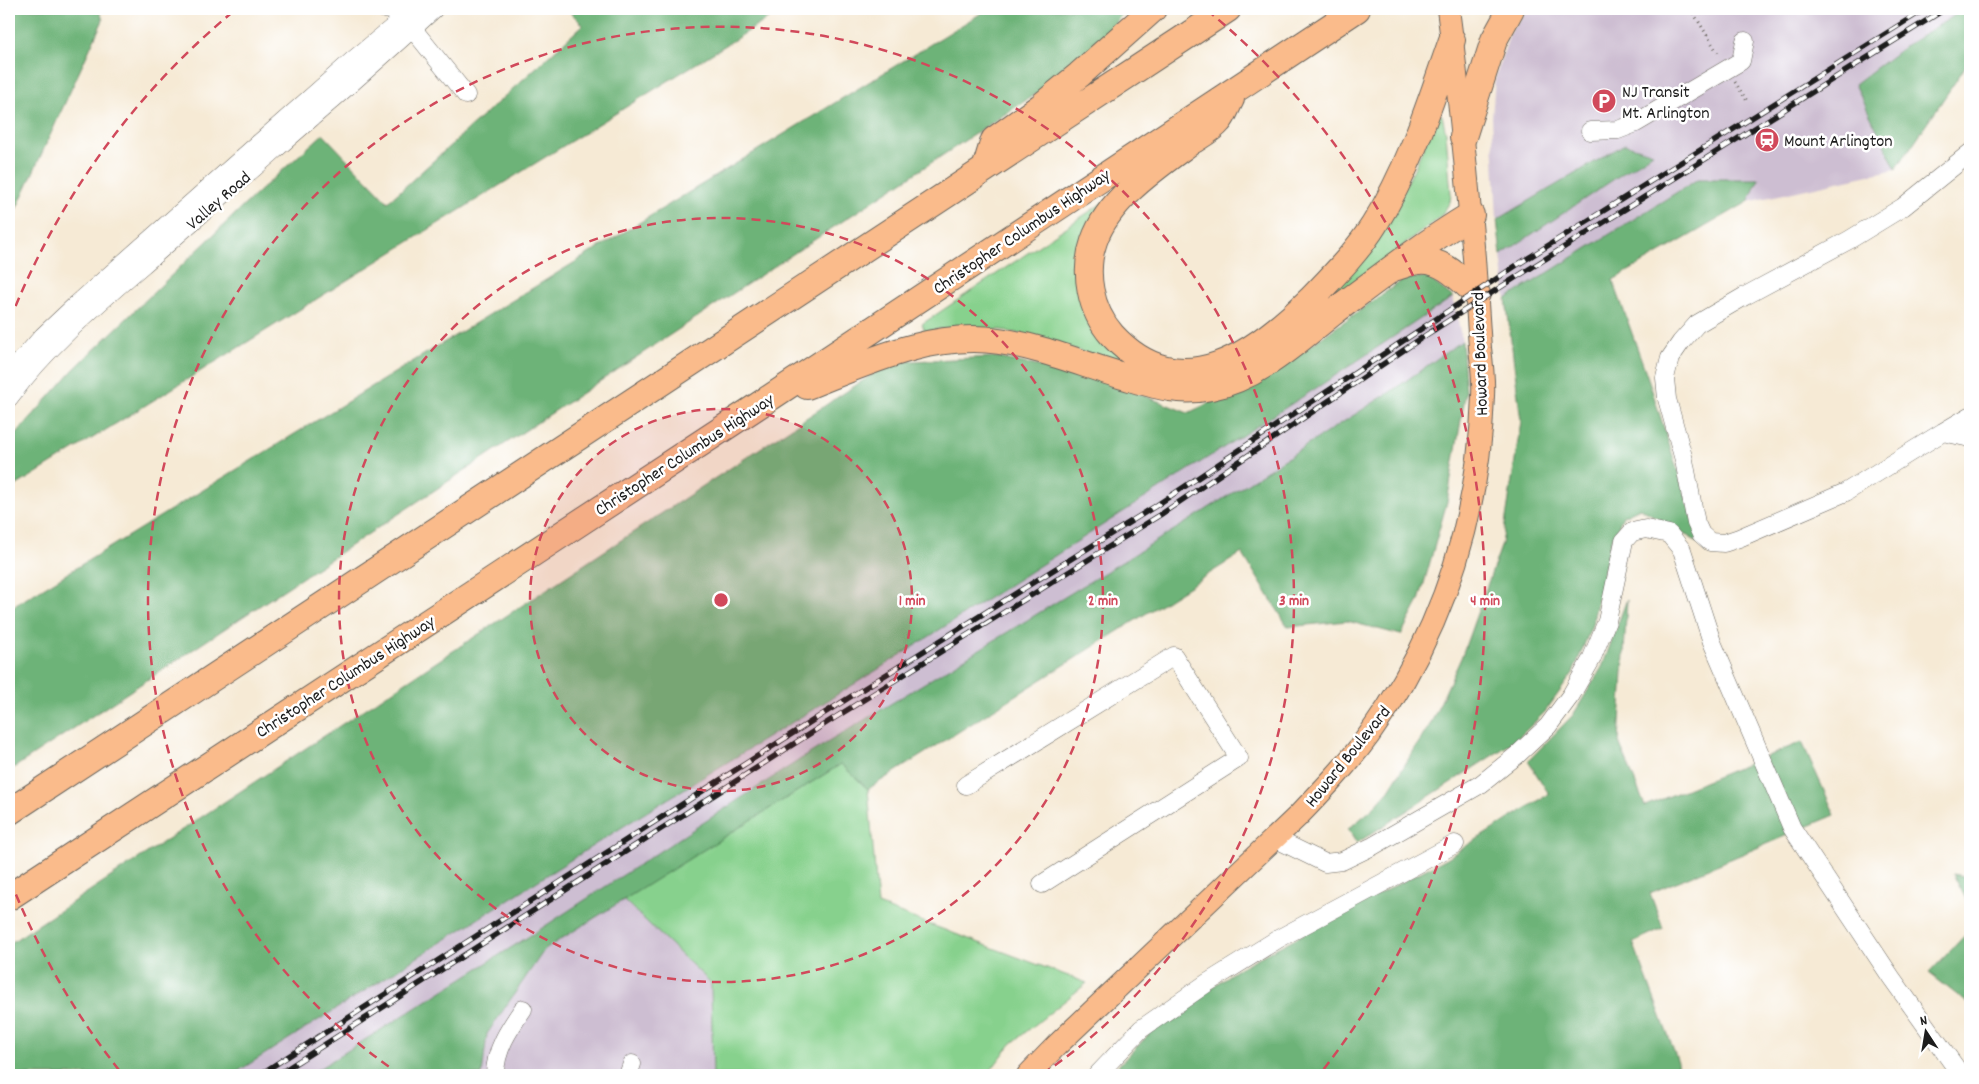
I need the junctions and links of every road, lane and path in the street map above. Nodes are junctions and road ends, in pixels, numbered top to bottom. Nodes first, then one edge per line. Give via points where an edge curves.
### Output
1 (385, 9) edge
2 (434, 9) edge
3 (1153, 9) edge
4 (1228, 9) edge
5 (1357, 9) edge
6 (1448, 9) edge
7 (1511, 9) edge
8 (1691, 9) edge
9 (410, 19) edge
10 (1452, 40) junction
11 (1745, 41) dead end
12 (1727, 69) junction
13 (1236, 88) junction
14 (466, 96) dead end
15 (1747, 101) dead end
16 (1590, 131) dead end
17 (1464, 137) junction
18 (1970, 153) edge
19 (985, 169) junction
20 (1470, 215) junction
21 (1392, 268) junction
22 (1477, 294) junction
23 (9, 375) edge
24 (9, 398) edge
25 (759, 405) junction
26 (1970, 416) edge
27 (1943, 432) junction
28 (1970, 438) edge
29 (966, 785) dead end
30 (9, 812) edge
31 (1274, 838) junction
32 (1455, 844) dead end
33 (1042, 884) dead end
34 (9, 898) edge
35 (523, 1009) dead end
36 (495, 1075) edge
37 (1028, 1075) edge
38 (1097, 1075) edge
39 (1961, 1075) edge

1 - 9 street
2 - 9 street, Valley Road
3 - 19 highway via 1079,75 994,140
4 - 19 highway
5 - 13 highway, Christopher Columbus Highway
6 - 10 main road, Howard Boulevard
7 - 17 highway via 1494,40
8 - 12 path
9 - 14 street
9 - 23 street, Valley Road via 352,61 77,304
9 - 24 street, Valley Road via 83,317 46,352
10 - 13 highway via 1401,176 1373,226 1339,270 1289,320 1240,356 1200,370 1168,369 1136,355 1108,330 1099,317 1091,294 1089,259 1100,226 1112,209 1143,179 1219,121
10 - 17 main road, Howard Boulevard
11 - 12 street via 1741,60
12 - 15 path
12 - 16 street via 1636,123 1618,130
13 - 25 highway, Christopher Columbus Highway
17 - 20 main road, Howard Boulevard
18 - 27 street via 1903,207 1697,324 1670,358 1665,378 1667,399 1690,487 1692,510 1701,534 1710,542 1724,543 1739,538 1846,492
19 - 30 highway
20 - 21 highway
20 - 22 main road, Howard Boulevard
21 - 22 highway via 1429,261 1446,269
21 - 25 highway via 1267,363 1232,382 1212,387 1166,389 1030,347 998,340 964,340 902,350
22 - 31 main road, Howard Boulevard via 1484,394 1472,500 1455,568 1423,646 1394,698 1330,782
25 - 34 highway, Christopher Columbus Highway
26 - 27 street
27 - 28 street
29 - 33 street via 1174,656 1239,758
31 - 37 main road, Howard Boulevard
31 - 39 street via 1325,863 1342,861 1481,784 1548,726 1592,660 1607,621 1624,541 1632,532 1646,529 1668,534 1682,550 1712,642 1792,828
32 - 38 street via 1278,939 1208,982 1141,1030
35 - 36 street via 504,1036

